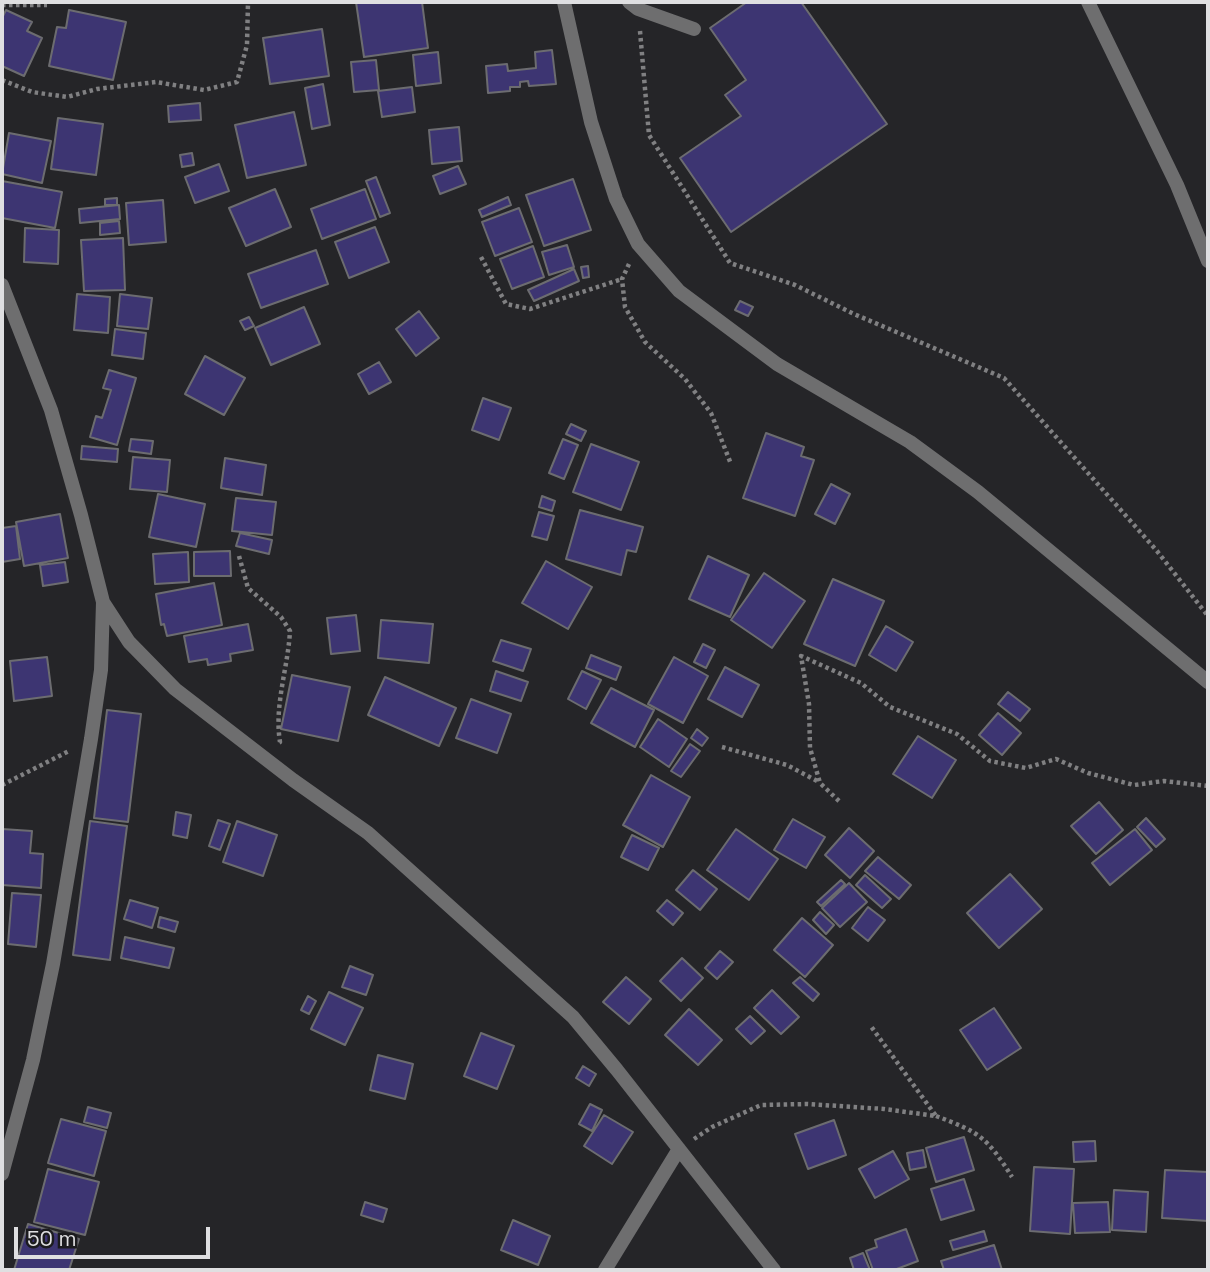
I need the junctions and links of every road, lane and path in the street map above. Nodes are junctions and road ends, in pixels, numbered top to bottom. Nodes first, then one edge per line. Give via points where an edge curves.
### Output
1 (248, 2) edge
2 (564, 2) edge
3 (1088, 2) edge
4 (2, 5) edge
5 (47, 5) dead end
6 (634, 5) edge
7 (694, 29) dead end
8 (2, 80) edge
9 (638, 244) junction
10 (481, 257) dead end
11 (1208, 261) edge
12 (622, 279) junction
13 (2, 285) edge
14 (731, 464) dead end
15 (239, 556) dead end
16 (103, 603) junction
17 (1208, 617) edge
18 (1208, 682) edge
19 (91, 739) junction
20 (722, 747) dead end
21 (253, 748) junction
22 (820, 783) junction
23 (2, 785) edge
24 (1208, 786) edge
25 (839, 801) dead end
26 (870, 1025) dead end
27 (936, 1116) junction
28 (679, 1149) junction
29 (2, 1174) edge
30 (1012, 1177) dead end
31 (605, 1270) edge
32 (774, 1270) edge

1 - 8 path via 247,45 237,82 204,90 156,82 67,97 32,92
2 - 9 street via 591,122 616,199
3 - 11 street via 1177,185
4 - 5 path
6 - 7 street
6 - 17 path via 649,135 730,262 795,285 1004,378 1157,551
9 - 12 path
9 - 18 street via 679,290 777,364 910,442 978,492
10 - 12 path via 506,303 530,309
12 - 14 path via 625,307 645,342 685,379 711,413
13 - 16 street via 51,410
15 - 21 path via 248,588 290,631 277,726 280,742
16 - 19 street via 101,670
16 - 21 street via 129,642 175,689
19 - 23 path
19 - 29 street via 47,991
20 - 22 path via 787,765
21 - 28 street via 368,833 573,1017
22 - 24 path via 810,748 801,656 861,683 891,707 957,734 990,761 1026,768 1056,759 1134,785 1164,781
22 - 25 path
26 - 27 path
27 - 28 path via 884,1108 761,1105
27 - 30 path via 970,1129 994,1148
28 - 31 street
28 - 32 street

